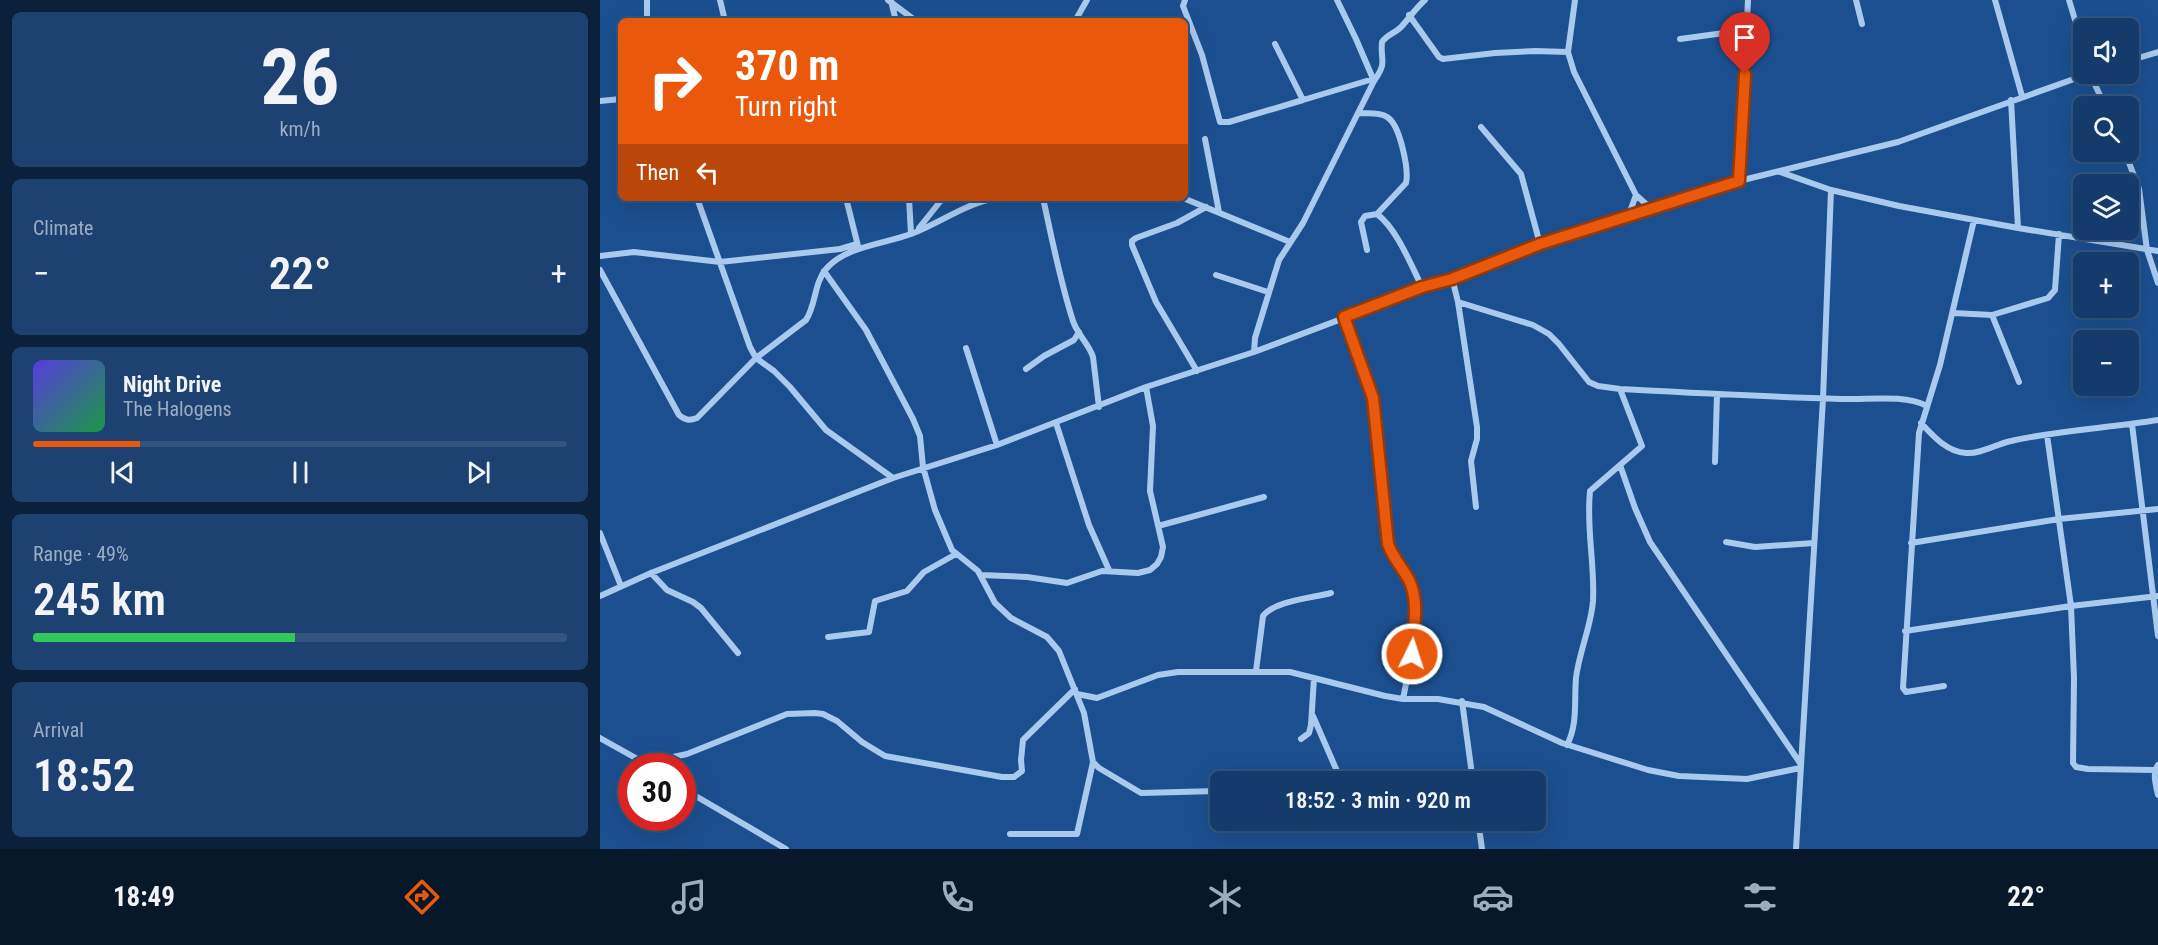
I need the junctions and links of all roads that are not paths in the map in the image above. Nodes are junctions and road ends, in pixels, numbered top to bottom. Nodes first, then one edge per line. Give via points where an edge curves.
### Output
1 (647, 0) edge
2 (720, 0) edge
3 (1087, 0) edge
4 (1185, 0) edge
5 (1337, 0) edge
6 (1425, 0) edge
7 (1575, 0) edge
8 (1748, 0) edge
9 (1856, 0) edge
10 (1995, 0) edge
11 (2069, 0) edge
12 (889, 1) edge
13 (1409, 15) junction
14 (647, 18) edge
15 (723, 18) edge
16 (895, 18) edge
17 (912, 18) edge
18 (1077, 18) edge
19 (1188, 18) edge
20 (2074, 18) edge
21 (1188, 19) edge
22 (1862, 24) dead end
23 (1746, 30) junction
24 (1680, 39) dead end
25 (1275, 44) dead end
26 (1568, 52) junction
27 (2158, 52) edge
28 (2139, 58) edge
29 (2073, 79) edge
30 (1373, 80) junction
31 (2022, 96) junction
32 (618, 99) edge
33 (1303, 100) junction
34 (2011, 100) junction
35 (600, 101) edge
36 (1359, 113) junction
37 (1481, 127) dead end
38 (1205, 139) dead end
39 (2129, 162) edge
40 (1780, 172) junction
41 (1739, 181) junction
42 (1831, 190) junction
43 (1636, 195) junction
44 (1188, 200) edge
45 (698, 201) edge
46 (847, 201) edge
47 (909, 201) edge
48 (940, 201) edge
49 (982, 201) edge
50 (1044, 201) edge
51 (1206, 207) junction
52 (1655, 207) junction
53 (1219, 212) junction
54 (1377, 214) junction
55 (1628, 217) junction
56 (1974, 220) junction
57 (2018, 228) junction
58 (914, 232) junction
59 (2059, 234) junction
60 (1290, 242) junction
61 (1540, 244) junction
62 (858, 247) junction
63 (1366, 250) dead end
64 (2148, 250) junction
65 (2158, 251) edge
66 (600, 256) edge
67 (720, 262) junction
68 (600, 270) edge
69 (824, 271) junction
70 (1216, 275) dead end
71 (1452, 279) junction
72 (2158, 283) edge
73 (1422, 287) junction
74 (1268, 292) junction
75 (1458, 302) junction
76 (1953, 313) junction
77 (1992, 315) junction
78 (1344, 317) junction
79 (1079, 332) junction
80 (966, 348) dead end
81 (1254, 352) junction
82 (756, 358) junction
83 (1026, 369) dead end
84 (1197, 371) junction
85 (2019, 382) dead end
86 (1146, 387) junction
87 (1620, 389) junction
88 (1717, 394) junction
89 (1823, 399) junction
90 (1927, 406) junction
91 (1099, 407) junction
92 (2158, 420) edge
93 (1056, 423) junction
94 (1921, 423) junction
95 (2132, 424) junction
96 (2047, 435) junction
97 (997, 445) junction
98 (1716, 462) dead end
99 (1620, 465) junction
100 (923, 467) junction
101 (892, 478) junction
102 (1264, 497) dead end
103 (1476, 507) dead end
104 (2158, 509) edge
105 (2142, 511) junction
106 (2060, 519) junction
107 (1158, 526) junction
108 (600, 533) edge
109 (1726, 542) dead end
110 (1814, 543) junction
111 (1911, 543) junction
112 (957, 554) junction
113 (1109, 570) junction
114 (651, 573) junction
115 (981, 575) junction
116 (621, 586) junction
117 (1331, 593) dead end
118 (600, 596) edge
119 (2155, 596) edge
120 (2071, 606) junction
121 (1905, 631) junction
122 (2158, 636) edge
123 (828, 637) dead end
124 (738, 653) dead end
125 (1256, 671) junction
126 (1314, 678) junction
127 (1944, 686) dead end
128 (1076, 692) junction
129 (1403, 699) junction
130 (1462, 702) junction
131 (1313, 716) junction
132 (600, 738) edge
133 (1301, 739) dead end
134 (1567, 745) junction
135 (626, 753) edge
136 (690, 753) edge
137 (1094, 762) junction
138 (1800, 766) junction
139 (2157, 768) edge
140 (1337, 771) edge
141 (1471, 771) edge
142 (1210, 791) edge
143 (2158, 795) edge
144 (696, 796) edge
145 (1480, 831) edge
146 (1010, 834) dead end
147 (786, 849) edge
148 (1482, 849) edge
149 (1796, 849) edge

1 - 14 street
2 - 15 street
3 - 18 street
4 - 19 street
5 - 30 street
6 - 13 street
7 - 26 street
8 - 23 street
9 - 22 street
10 - 31 street
11 - 20 street
12 - 16 street
12 - 17 street
13 - 26 street via 1443,59 1506,52
13 - 30 street via 1382,42 1383,65
21 - 33 street via 1220,122
23 - 24 street
23 - 41 street
25 - 33 street
26 - 43 street via 1574,72
27 - 28 street
29 - 31 street
30 - 33 street
30 - 36 street
31 - 34 street
32 - 35 street
34 - 40 street via 1898,142
34 - 57 street
36 - 54 street via 1390,118 1398,132 1406,166 1406,183
36 - 60 street
37 - 61 street via 1521,174
38 - 53 street
39 - 64 street via 2139,189
40 - 41 street
40 - 42 street
41 - 52 street
42 - 56 street
42 - 89 street
43 - 52 street
43 - 55 street
44 - 51 street
45 - 67 street
46 - 62 street
47 - 58 street
48 - 58 street
49 - 58 street
50 - 79 street via 1073,323
51 - 53 street
51 - 84 street via 1132,241 1156,302
52 - 55 street
53 - 60 street
54 - 63 street via 1365,216 1361,222
54 - 73 street via 1399,242
55 - 61 street
56 - 57 street
56 - 76 street
57 - 59 street
58 - 62 street
59 - 64 street
59 - 77 street via 2053,295
60 - 74 street
61 - 71 street
62 - 67 street
62 - 69 street
64 - 65 street
64 - 72 street
66 - 67 street via 634,252
67 - 82 street
68 - 82 street via 684,420 697,418
69 - 82 street via 806,320
69 - 100 street via 866,330 908,407 920,436
70 - 74 street
71 - 73 street
71 - 75 street
73 - 78 street
74 - 81 street
75 - 87 street via 1533,325 1560,344 1589,382
75 - 103 street via 1477,427 1471,461
76 - 77 street
76 - 90 street
77 - 85 street
78 - 81 street
78 - 129 street via 1373,398 1388,544 1414,595 1412,654
79 - 83 street via 1074,340
79 - 91 street via 1093,357
80 - 97 street
81 - 84 street
82 - 101 street via 790,387 826,430
84 - 86 street
86 - 91 street
86 - 107 street via 1153,426 1150,491
87 - 88 street
87 - 99 street via 1642,446
88 - 89 street
88 - 98 street
89 - 90 street via 1902,400
89 - 110 street
90 - 94 street
91 - 93 street
92 - 95 street
93 - 97 street
93 - 113 street via 1089,525
94 - 96 street via 1942,443 1965,453
94 - 111 street
95 - 96 street
95 - 105 street
96 - 106 street
97 - 100 street
99 - 134 street via 1590,491 1593,603 1578,661 1575,727
99 - 138 street via 1650,542
100 - 101 street
100 - 112 street via 941,526
101 - 114 street
102 - 107 street
104 - 105 street
105 - 106 street
105 - 119 street
106 - 111 street
106 - 120 street
107 - 113 street via 1163,547 1157,564 1138,573
108 - 116 street
109 - 110 street via 1755,547
110 - 138 street
111 - 121 street
112 - 115 street
112 - 123 street via 924,572 907,591 875,601 868,632
113 - 115 street via 1067,583
114 - 116 street
114 - 124 street via 667,590 701,608
115 - 128 street via 995,603 1011,618 1053,642
116 - 118 street
117 - 125 street via 1267,610
119 - 120 street
119 - 122 street
120 - 121 street
120 - 139 street via 2073,763 2088,769
121 - 127 street via 1904,690
125 - 126 street via 1290,672
125 - 128 street via 1158,675 1098,698
126 - 129 street
126 - 131 street
128 - 136 street via 1023,740 1022,771 1014,777 885,756 837,721 815,713 787,714
128 - 137 street
129 - 130 street
130 - 134 street via 1484,706
130 - 141 street
131 - 133 street via 1309,733
131 - 140 street
132 - 135 street
134 - 138 street via 1679,777 1747,779
137 - 142 street via 1141,793
137 - 146 street via 1077,834
138 - 149 street
139 - 143 street
144 - 147 street
145 - 148 street

